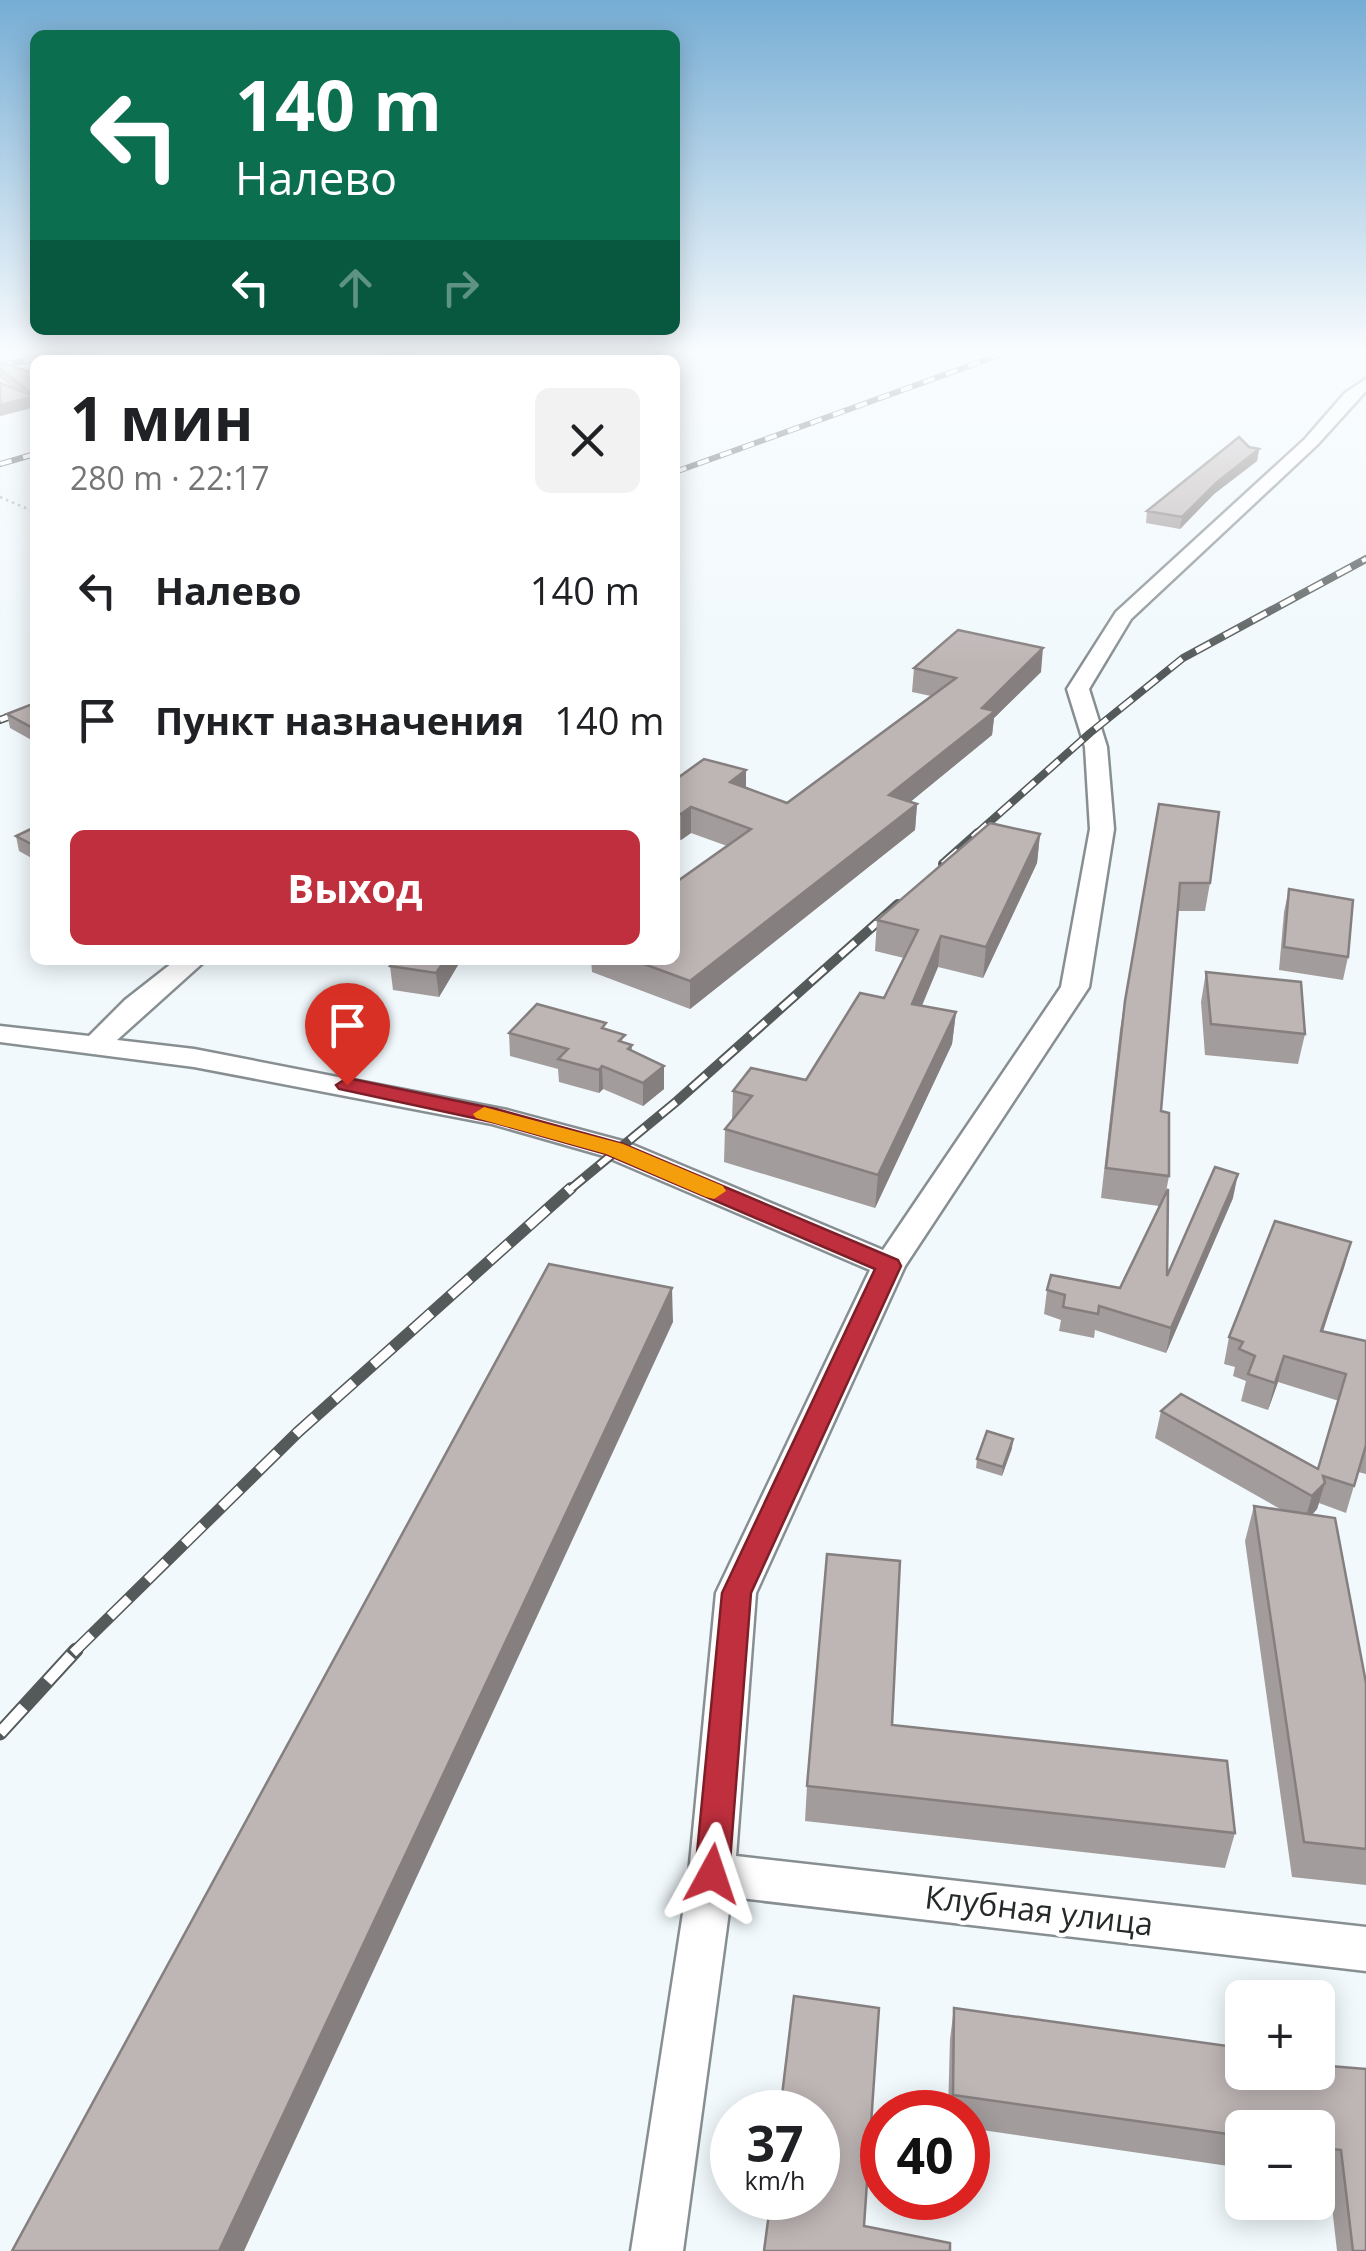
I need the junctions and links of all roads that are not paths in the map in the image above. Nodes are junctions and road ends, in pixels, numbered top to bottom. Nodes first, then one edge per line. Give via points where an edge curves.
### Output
1 (1298, 454) edge
2 (187, 965) edge
3 (0, 1034) edge
4 (98, 1043) junction
5 (889, 1266) junction
6 (712, 1874) junction
7 (1366, 1949) edge
8 (657, 2251) edge

1 - 5 street via 1122,616 1078,688 1096,747 1102,829 1074,988
2 - 4 street
3 - 4 street
4 - 5 street via 391,1093 614,1149
5 - 6 street via 736,1593
6 - 7 street, Клубная улица
6 - 8 street

